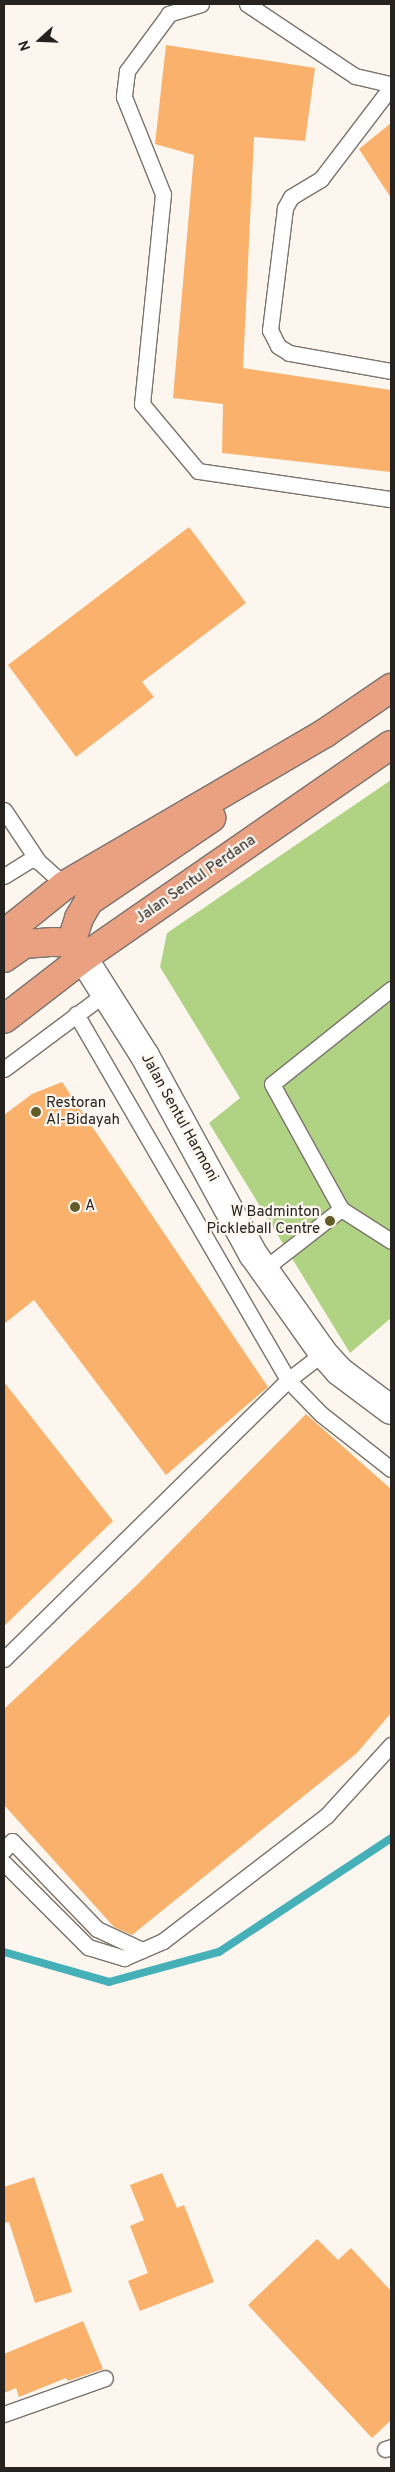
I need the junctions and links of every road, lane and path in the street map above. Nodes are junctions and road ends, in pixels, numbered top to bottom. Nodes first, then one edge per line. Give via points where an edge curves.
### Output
1 (201, 4) edge
2 (247, 4) edge
3 (391, 85) edge
4 (391, 371) edge
5 (391, 499) edge
6 (391, 688) edge
7 (325, 733) junction
8 (391, 745) edge
9 (4, 810) edge
10 (38, 861) junction
11 (4, 876) edge
12 (65, 884) junction
13 (4, 934) edge
14 (77, 951) junction
15 (4, 958) edge
16 (391, 989) edge
17 (106, 993) junction
18 (76, 1014) junction
19 (4, 1019) edge
20 (4, 1069) edge
21 (342, 1209) junction
22 (391, 1241) edge
23 (264, 1269) junction
24 (323, 1353) junction
25 (288, 1380) junction
26 (391, 1410) edge
27 (391, 1469) edge
28 (4, 1659) edge
29 (391, 1745) edge
30 (4, 1850) edge
31 (4, 1863) edge
32 (142, 1950) junction
33 (105, 2378) dead end
34 (4, 2414) edge

1 - 5 lane via 169,14 127,71 124,97 163,194 142,404 198,471
2 - 3 lane via 355,76
3 - 4 lane via 321,178 291,197 285,208 270,330 278,346 289,353
6 - 7 main road
7 - 12 main road
7 - 14 main road via 189,834 89,901 79,918
8 - 14 main road, Jalan Sentul Perdana
9 - 10 lane
10 - 11 lane via 22,861
10 - 12 lane
12 - 13 main road
14 - 15 main road via 24,944
14 - 17 street, Jalan Sentul Harmoni
14 - 19 main road, Jalan Sentul Perdana
16 - 21 lane via 272,1084
17 - 18 lane
17 - 23 street, Jalan Sentul Harmoni via 145,1056
18 - 20 lane
18 - 25 lane
21 - 22 lane
21 - 23 lane
23 - 24 street, Jalan Sentul Harmoni
24 - 25 lane
24 - 26 street, Jalan Sentul Harmoni via 339,1371
25 - 27 lane via 321,1414
25 - 28 lane
29 - 32 lane via 327,1816 164,1941
30 - 32 lane via 12,1841 97,1930
31 - 32 lane via 88,1947 124,1958
33 - 34 lane

